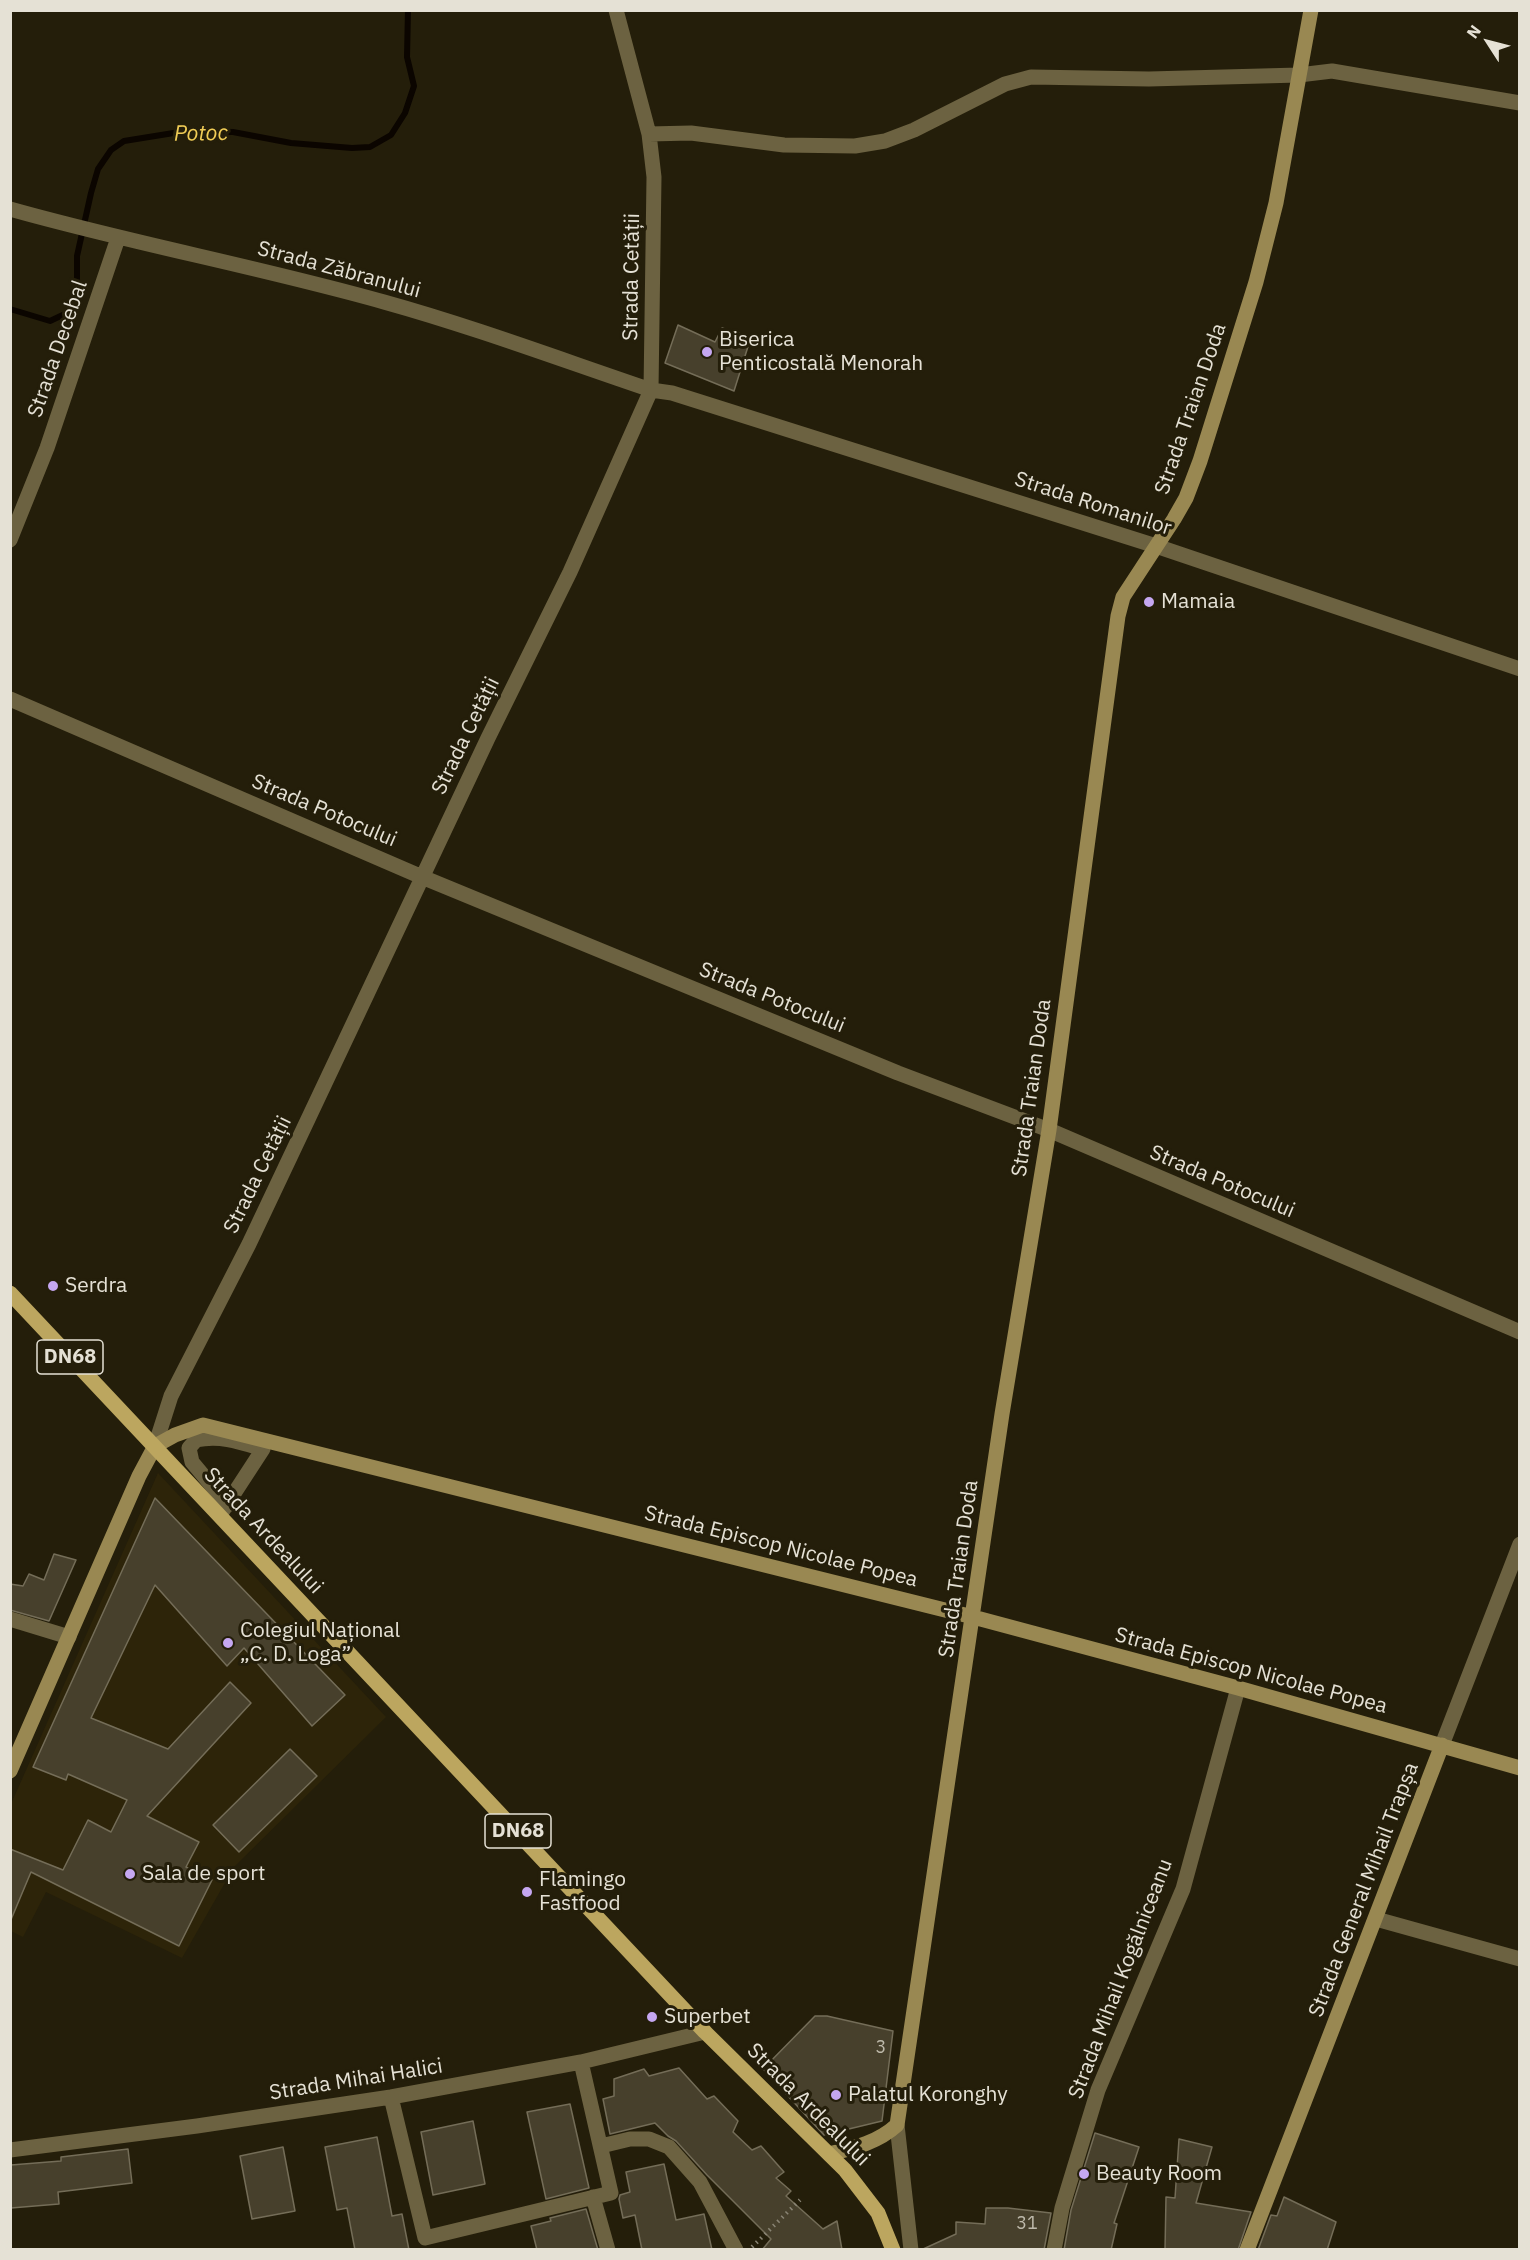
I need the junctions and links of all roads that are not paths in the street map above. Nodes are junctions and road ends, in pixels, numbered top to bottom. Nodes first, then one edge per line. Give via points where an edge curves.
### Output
1 (616, 10) edge
2 (1311, 10) edge
3 (1299, 75) junction
4 (1520, 103) edge
5 (649, 134) junction
6 (10, 209) edge
7 (118, 237) junction
8 (651, 390) junction
9 (10, 540) edge
10 (1156, 546) junction
11 (1520, 669) edge
12 (10, 699) edge
13 (422, 877) junction
14 (1048, 1130) junction
15 (10, 1293) edge
16 (1520, 1332) edge
17 (265, 1444) junction
18 (155, 1446) junction
19 (224, 1510) junction
20 (1520, 1544) edge
21 (973, 1617) junction
22 (10, 1619) edge
23 (69, 1637) junction
24 (1238, 1688) junction
25 (1442, 1745) junction
26 (1520, 1768) edge
27 (10, 1771) edge
28 (1376, 1919) junction
29 (1520, 1959) edge
30 (705, 2032) junction
31 (581, 2062) junction
32 (391, 2097) junction
33 (897, 2126) junction
34 (601, 2146) junction
35 (10, 2150) edge
36 (829, 2154) junction
37 (593, 2197) junction
38 (608, 2250) edge
39 (736, 2250) edge
40 (893, 2250) edge
41 (911, 2250) edge
42 (1054, 2250) edge
43 (1247, 2250) edge

1 - 5 street, Strada Cetății
2 - 3 street, Strada Traian Doda
3 - 4 street via 1332,71
3 - 5 street via 1031,77 1005,84 914,130 885,141 855,146 784,145 691,133
3 - 10 street, Strada Traian Doda via 1276,203 1256,282 1186,498
5 - 8 street, Strada Cetății via 655,231
6 - 7 street, Strada Zăbranului
7 - 8 street, Strada Zăbranului via 387,302
7 - 9 street, Strada Decebal via 47,448
8 - 10 street, Strada Romanilor via 683,396
8 - 13 street, Strada Cetății via 570,572
10 - 11 street, Strada Romanilor
10 - 14 street, Strada Traian Doda via 1124,597 1118,616
12 - 13 street, Strada Potocului
13 - 14 street, Strada Potocului via 898,1073
13 - 18 street, Strada Cetății via 249,1244 171,1396
14 - 16 street, Strada Potocului
14 - 21 street, Strada Traian Doda
15 - 18 main road, Strada Ardealului / DN68
17 - 18 street, Strada Episcop Nicolae Popea via 202,1425
17 - 19 street
17 - 19 street via 208,1437 196,1440 189,1449 192,1462
17 - 21 street, Strada Episcop Nicolae Popea
18 - 19 main road, Strada Ardealului / DN68
18 - 23 street
19 - 30 main road, Strada Ardealului / DN68
20 - 25 street, Strada General Mihail Trapșa
21 - 24 street, Strada Episcop Nicolae Popea
21 - 33 street, Strada Traian Doda
22 - 23 street
23 - 27 street
24 - 25 street, Strada Episcop Nicolae Popea
24 - 42 street, Strada Mihail Kogălniceanu via 1182,1889 1098,2090 1062,2208
25 - 26 street, Strada Episcop Nicolae Popea
25 - 28 street, Strada General Mihail Trapșa
28 - 29 street
28 - 43 street, Strada General Mihail Trapșa
30 - 31 street, Strada Mihai Halici
30 - 36 main road, Strada Ardealului / DN68
31 - 32 street, Strada Mihai Halici
31 - 34 street
32 - 35 street, Strada Mihai Halici
32 - 37 street via 425,2238
33 - 36 street via 865,2145
33 - 41 street
34 - 37 street via 611,2193
34 - 39 street via 630,2139 649,2139 669,2146 700,2182
36 - 40 main road, Strada Ardealului / DN68 via 878,2212
37 - 38 street

